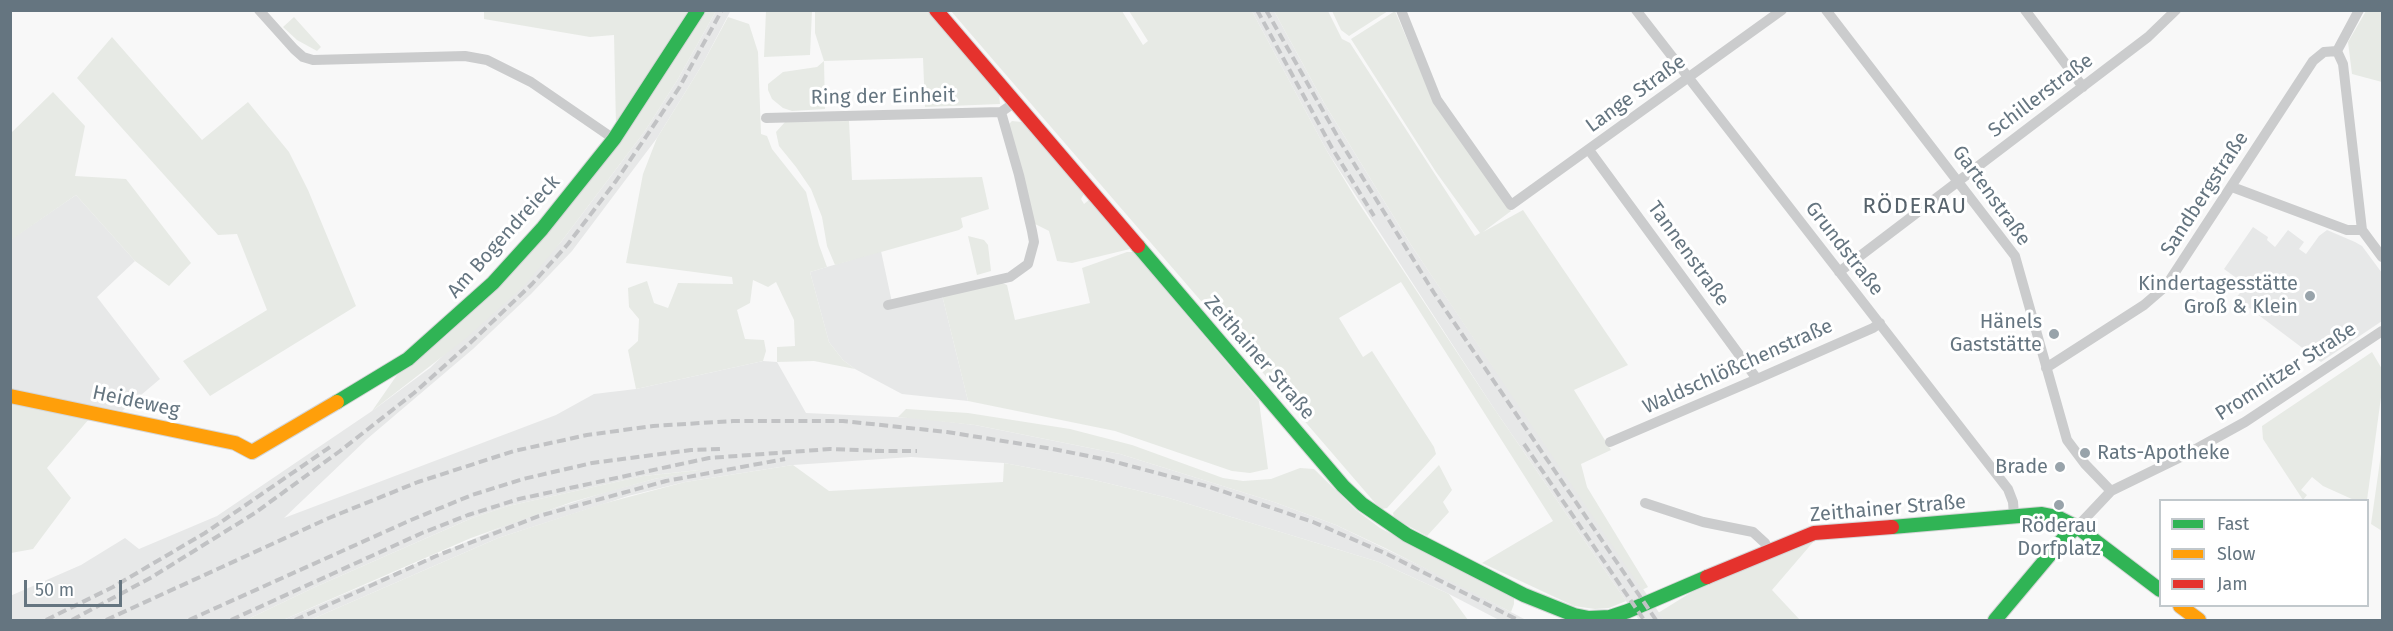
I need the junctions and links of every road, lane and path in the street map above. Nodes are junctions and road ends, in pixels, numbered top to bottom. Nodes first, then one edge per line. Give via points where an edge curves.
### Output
1 (259, 10) edge
2 (698, 10) edge
3 (936, 10) edge
4 (1401, 10) edge
5 (1636, 10) edge
6 (1782, 10) edge
7 (1826, 10) edge
8 (2025, 10) edge
9 (2176, 10) edge
10 (2360, 10) edge
11 (2337, 51) junction
12 (1688, 78) junction
13 (2083, 87) junction
14 (1014, 103) junction
15 (1000, 112) junction
16 (766, 118) dead end
17 (614, 139) junction
18 (1589, 150) junction
19 (1959, 181) junction
20 (2232, 187) junction
21 (2362, 231) junction
22 (2382, 257) edge
23 (1839, 272) junction
24 (888, 305) dead end
25 (1880, 323) junction
26 (2382, 331) edge
27 (2046, 368) junction
28 (1757, 380) junction
29 (10, 396) edge
30 (1610, 442) dead end
31 (252, 452) joint
32 (2111, 491) junction
33 (1645, 502) dead end
34 (2014, 515) junction
35 (2077, 527) junction
36 (1768, 550) junction
37 (2159, 589) edge
38 (2181, 607) edge
39 (1995, 621) edge
40 (2199, 621) edge

1 - 17 street via 294,49 313,60 465,56 487,60 531,82
2 - 17 street, Am Bogendreieck
3 - 14 street, Zeithainer Straße
4 - 18 street, Lange Straße via 1437,100 1511,205
5 - 12 street, Grundstraße
6 - 12 street, Lange Straße
7 - 19 street, Gartenstraße
8 - 13 street
9 - 13 street, Schillerstraße
10 - 11 street
11 - 20 street, Sandbergstraße via 2324,52 2313,61
11 - 21 street via 2343,64
12 - 18 street, Lange Straße
12 - 23 street, Grundstraße
13 - 19 street, Schillerstraße
14 - 15 street
14 - 36 street, Zeithainer Straße via 1343,486 1407,535 1524,595 1589,618 1628,611
15 - 16 street, Ring der Einheit
15 - 24 street via 1032,231 1034,242 1028,264 1010,277
17 - 31 street, Am Bogendreieck via 542,229 466,309 408,359
18 - 28 street, Tannenstraße
19 - 23 street, Schillerstraße
19 - 27 street, Gartenstraße via 2015,256
20 - 21 street via 2347,230
20 - 27 street, Sandbergstraße via 2166,286
21 - 22 street
23 - 25 street, Grundstraße
25 - 28 street, Waldschlößchenstraße
25 - 34 street, Grundstraße via 2008,489
26 - 32 street, Promnitzer Straße via 2245,422
27 - 32 street, Gartenstraße via 2067,441
28 - 30 street, Waldschlößchenstraße
29 - 31 street, Heideweg via 235,442
32 - 35 street
33 - 36 street via 1703,522 1753,532
34 - 35 street, Zeithainer Straße via 2049,515
34 - 36 street, Zeithainer Straße via 1814,533
35 - 37 street, Zeithainer Straße
35 - 39 street via 2062,539
38 - 40 street

